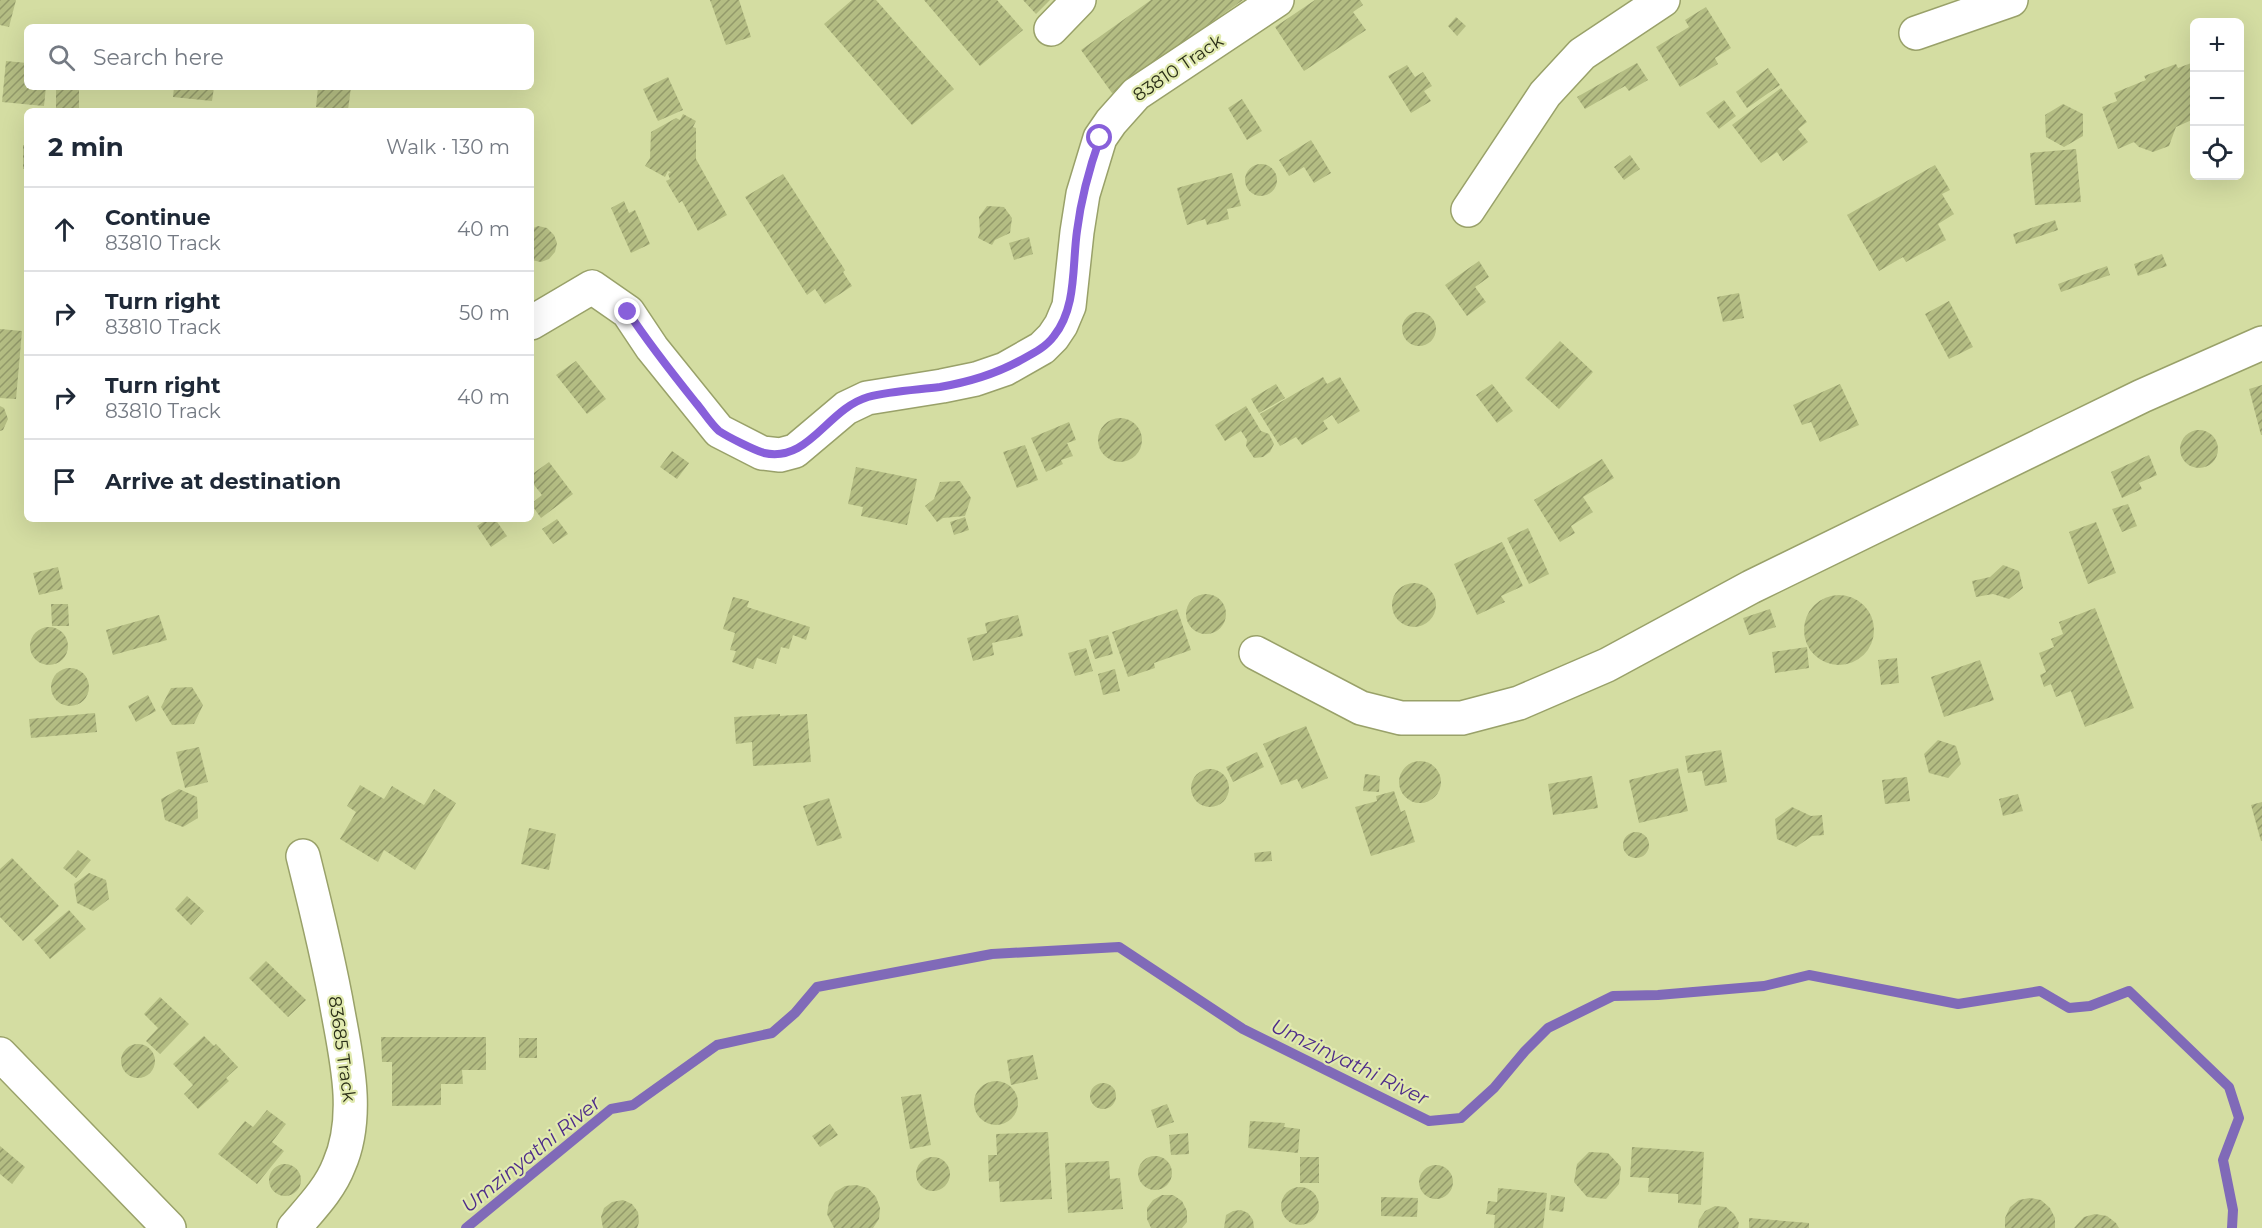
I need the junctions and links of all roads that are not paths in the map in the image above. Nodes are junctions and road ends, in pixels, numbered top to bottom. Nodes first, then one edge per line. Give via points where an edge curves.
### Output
1 (1079, 0) edge
2 (1277, 0) edge
3 (1663, 0) edge
4 (2012, 0) edge
5 (1051, 29) dead end
6 (1916, 33) dead end
7 (1468, 210) dead end
8 (534, 321) edge
9 (2262, 343) edge
10 (1256, 653) dead end
11 (303, 856) dead end
12 (0, 1054) edge
13 (169, 1228) edge
14 (294, 1228) edge

1 - 5 street
2 - 8 street, 83810 Track via 1136,94 1111,122 1100,138 1083,194 1069,306 1061,325 1042,348 1005,369 954,384 867,398 829,420 795,451 780,455 762,453 719,431 628,312 592,287
3 - 7 street via 1582,54 1545,94
4 - 6 street
9 - 10 street via 2142,396 1761,582 1607,665 1519,702 1462,718 1401,718 1361,708
11 - 14 street, 83685 Track via 333,983 351,1117 339,1166
12 - 13 street

